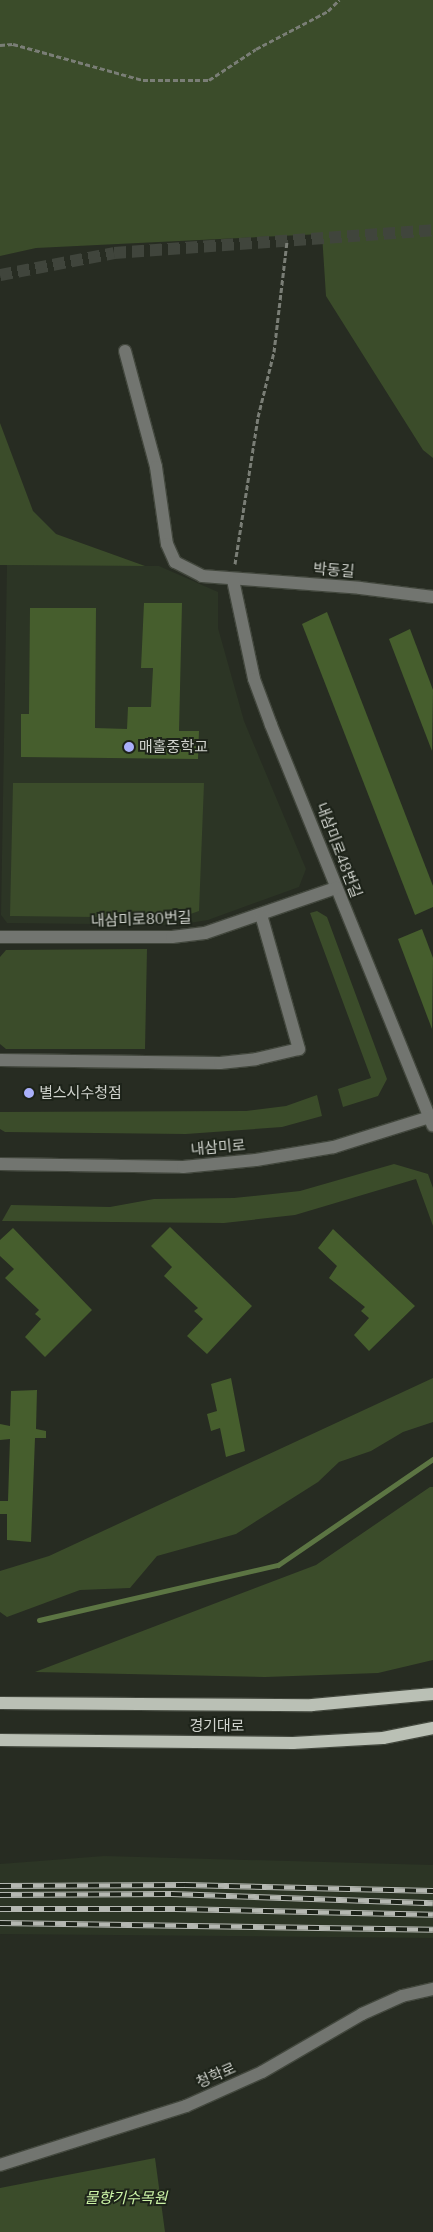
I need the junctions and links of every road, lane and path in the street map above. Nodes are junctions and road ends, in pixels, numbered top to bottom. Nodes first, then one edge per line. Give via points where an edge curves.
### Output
1 (339, 0) edge
2 (0, 45) edge
3 (287, 241) dead end
4 (125, 350) dead end
5 (233, 580) junction
6 (433, 597) edge
7 (336, 888) junction
8 (261, 915) junction
9 (0, 937) edge
10 (0, 1060) edge
11 (432, 1120) edge
12 (0, 1164) edge
13 (433, 1694) edge
14 (0, 1703) edge
15 (433, 1728) edge
16 (0, 1740) edge
17 (433, 1990) edge
18 (0, 2165) edge

1 - 2 path via 328,12 256,49 209,80 143,80 12,44
3 - 5 path via 274,352 258,417
4 - 5 street, 박동길 via 156,466 167,544 175,562 202,576
5 - 6 street, 박동길 via 360,588
5 - 7 street, 내삼미로48번길 via 254,679
7 - 8 street, 내삼미로80번길
7 - 11 street, 내삼미로48번길
8 - 9 street, 내삼미로80번길 via 205,933 172,937
8 - 10 street via 298,1049 220,1063
11 - 12 street, 내삼미로 via 334,1146 256,1160 184,1167
13 - 14 main road, 경기대로 via 312,1705
15 - 16 main road, 경기대로 via 383,1738 293,1742
17 - 18 street, 청학로 via 402,1996 362,2014 262,2072 186,2106

